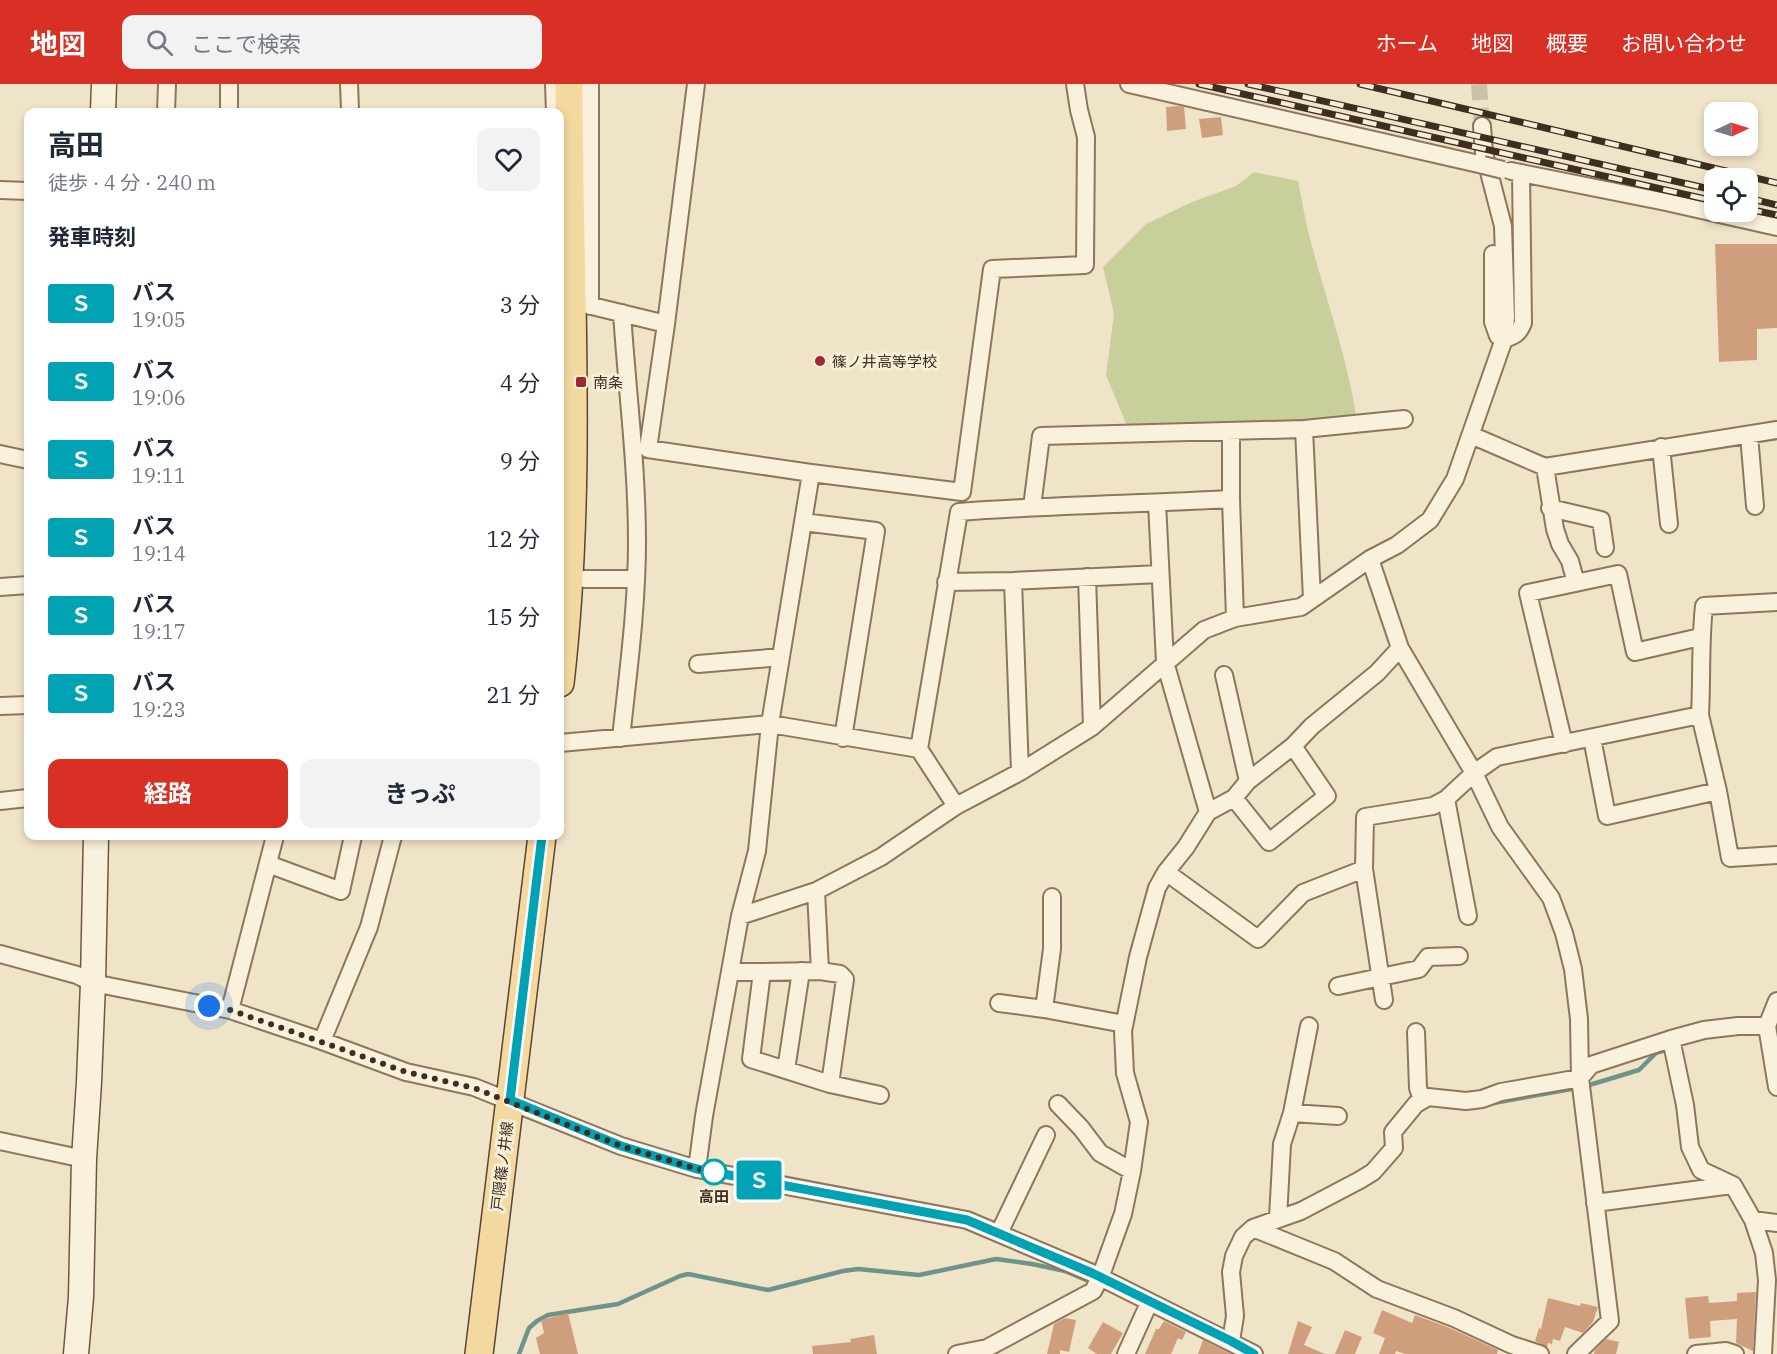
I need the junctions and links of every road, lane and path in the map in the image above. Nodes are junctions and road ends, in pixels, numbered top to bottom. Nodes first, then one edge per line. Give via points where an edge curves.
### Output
1 (104, 84) edge
2 (167, 84) edge
3 (229, 84) edge
4 (349, 84) edge
5 (555, 84) edge
6 (569, 84) edge
7 (590, 84) edge
8 (696, 84) edge
9 (1075, 84) edge
10 (1128, 84) edge
11 (103, 108) edge
12 (166, 108) edge
13 (229, 108) edge
14 (350, 108) edge
15 (555, 108) edge
16 (1482, 126) tunnel mouth
17 (1480, 164) junction
18 (1521, 174) junction
19 (0, 190) edge
20 (24, 191) edge
21 (1777, 227) edge
22 (574, 302) edge
23 (622, 313) junction
24 (666, 324) junction
25 (1504, 339) junction
26 (1404, 419) dead end
27 (1304, 429) junction
28 (1777, 430) edge
29 (1231, 432) junction
30 (1471, 435) junction
31 (1749, 435) junction
32 (1661, 447) junction
33 (640, 449) junction
34 (0, 454) edge
35 (24, 459) edge
36 (1545, 467) junction
37 (811, 473) junction
38 (1230, 499) junction
39 (1157, 503) junction
40 (1755, 506) dead end
41 (1032, 507) junction
42 (1550, 508) junction
43 (803, 522) junction
44 (1669, 524) dead end
45 (566, 528) edge
46 (1605, 548) dead end
47 (1370, 559) junction
48 (1160, 574) junction
49 (1087, 577) junction
50 (584, 579) dead end
51 (636, 579) junction
52 (1014, 581) junction
53 (946, 582) junction
54 (1576, 584) junction
55 (24, 585) edge
56 (0, 587) edge
57 (1312, 599) junction
58 (1777, 603) edge
59 (1235, 618) junction
60 (1700, 637) junction
61 (564, 645) edge
62 (1400, 648) junction
63 (781, 657) junction
64 (1165, 662) junction
65 (698, 664) dead end
66 (1224, 675) dead end
67 (24, 705) edge
68 (0, 706) edge
69 (1700, 715) junction
70 (770, 724) junction
71 (1092, 727) junction
72 (621, 738) junction
73 (843, 738) junction
74 (1592, 738) junction
75 (564, 743) edge
76 (1564, 744) junction
77 (1293, 746) junction
78 (919, 749) junction
79 (1020, 772) junction
80 (1474, 772) junction
81 (1248, 781) junction
82 (1718, 791) junction
83 (24, 798) edge
84 (1234, 798) junction
85 (1446, 800) junction
86 (0, 801) edge
87 (956, 806) junction
88 (1208, 812) junction
89 (96, 840) edge
90 (274, 840) edge
91 (352, 840) edge
92 (392, 840) edge
93 (542, 840) edge
94 (1777, 855) edge
95 (268, 864) junction
96 (1364, 869) junction
97 (1166, 872) junction
98 (816, 891) junction
99 (1052, 897) dead end
100 (740, 916) junction
101 (1468, 916) dead end
102 (0, 954) edge
103 (1459, 956) dead end
104 (801, 971) junction
105 (820, 971) junction
106 (730, 972) junction
107 (762, 972) junction
108 (1381, 977) junction
109 (93, 983) junction
110 (1338, 986) dead end
111 (1384, 1000) dead end
112 (1777, 1001) edge
113 (999, 1003) dead end
114 (1044, 1009) junction
115 (230, 1010) junction
116 (1125, 1024) junction
117 (1309, 1026) dead end
118 (1767, 1026) junction
119 (1416, 1032) dead end
120 (322, 1041) junction
121 (1672, 1044) junction
122 (786, 1070) junction
123 (830, 1084) junction
124 (1581, 1085) junction
125 (1777, 1087) edge
126 (880, 1095) dead end
127 (1422, 1099) junction
128 (510, 1100) junction
129 (1058, 1104) dead end
130 (1292, 1113) junction
131 (1338, 1116) dead end
132 (1046, 1135) dead end
133 (0, 1141) edge
134 (84, 1159) junction
135 (697, 1169) junction
136 (1132, 1171) junction
137 (1733, 1185) junction
138 (1595, 1203) junction
139 (1278, 1218) junction
140 (1753, 1220) junction
141 (1777, 1223) edge
142 (1253, 1228) junction
143 (999, 1233) junction
144 (1100, 1278) junction
145 (1149, 1303) junction
146 (997, 1349) edge
147 (1243, 1350) edge
148 (76, 1354) edge
149 (480, 1354) edge
150 (957, 1354) edge
151 (1126, 1354) edge
152 (1540, 1354) edge
153 (1576, 1354) edge
154 (1696, 1354) edge
155 (1735, 1354) edge
156 (1763, 1354) edge

1 - 11 street
2 - 12 street
3 - 13 street
4 - 14 street
5 - 15 street
6 - 22 main road
7 - 22 street
8 - 24 street
9 - 37 street via 1086,137 1085,265 992,269 962,492
10 - 17 street
16 - 25 street via 1484,153 1503,226
17 - 18 street, bridge
17 - 25 street via 1491,219 1493,322 1498,336
18 - 21 street
18 - 25 street via 1523,323 1515,336
19 - 20 street
22 - 23 street
22 - 45 main road via 573,432
23 - 24 street
23 - 33 street
24 - 33 street
25 - 30 street
26 - 27 street
27 - 29 street
27 - 57 street
28 - 31 street
29 - 38 street
29 - 41 street via 1041,436
30 - 36 street
30 - 47 street via 1455,479 1430,520
31 - 32 street
31 - 40 street
32 - 36 street
32 - 44 street
33 - 37 street
33 - 51 street
34 - 35 street
36 - 42 street
37 - 43 street
38 - 39 street
38 - 59 street
39 - 41 street
39 - 48 street
41 - 53 street via 959,512
42 - 46 street via 1601,520
42 - 54 street
43 - 63 street
43 - 73 street via 876,531
45 - 61 main road
47 - 57 street
47 - 62 street
48 - 49 street
48 - 64 street
49 - 52 street
49 - 71 street
50 - 51 street
51 - 72 street
52 - 53 street
52 - 79 street
53 - 78 street
54 - 60 street via 1618,574 1635,652
54 - 76 street via 1528,593
55 - 56 street
57 - 59 street via 1301,607
58 - 60 street via 1704,606
59 - 64 street via 1204,630
60 - 69 street
62 - 77 street
62 - 80 street
63 - 65 street
63 - 70 street
64 - 71 street
64 - 88 street
66 - 81 street
67 - 68 street
69 - 74 street
69 - 82 street
70 - 72 street
70 - 73 street
70 - 100 street via 757,852
71 - 79 street
72 - 75 street
73 - 78 street
74 - 76 street
74 - 82 street via 1607,816
76 - 80 street via 1497,757
77 - 81 street
77 - 84 street via 1327,796 1269,842
78 - 87 street
79 - 87 street
80 - 85 street
80 - 124 street via 1500,827 1551,898 1564,933 1579,1019
81 - 84 street
82 - 94 street via 1730,858
83 - 86 street
84 - 88 street
85 - 96 street via 1433,806 1365,818
85 - 101 street
87 - 98 street via 881,857
88 - 97 street
89 - 109 street
90 - 95 street
91 - 95 street via 341,891
92 - 120 street via 369,927
93 - 128 main road, 戸隠篠ノ井線
95 - 115 street
96 - 97 street via 1303,893 1258,939
96 - 108 street
97 - 116 street via 1157,888 1138,957
98 - 100 street
98 - 105 street
99 - 114 street via 1052,949
100 - 106 street
102 - 109 street
103 - 108 street via 1428,957 1419,969
104 - 105 street
104 - 107 street
104 - 122 street
105 - 123 street via 840,974 845,979
106 - 107 street
106 - 135 street
107 - 122 street via 751,1059
108 - 110 street
108 - 111 street
109 - 115 street
109 - 134 street
112 - 118 street
113 - 114 street
114 - 116 street
115 - 120 street
116 - 136 street via 1125,1073 1139,1122
117 - 130 street
118 - 121 street via 1704,1030
118 - 125 street
119 - 127 street via 1418,1088
120 - 128 street via 406,1072
121 - 124 street via 1591,1065
121 - 137 street via 1690,1147 1701,1170
122 - 123 street
123 - 126 street
124 - 127 street via 1501,1092 1466,1101 1428,1096
124 - 138 street
127 - 139 street via 1393,1132 1394,1148 1373,1172
128 - 135 street via 621,1146
128 - 149 main road, 戸隠篠ノ井線
129 - 136 street via 1100,1153
130 - 131 street
130 - 139 street via 1282,1144
132 - 143 street
133 - 134 street
134 - 148 street
135 - 143 street via 967,1220
136 - 144 street
137 - 138 street
137 - 140 street
138 - 153 street via 1610,1321
139 - 142 street
140 - 141 street
140 - 156 street via 1764,1253 1767,1280
142 - 147 street via 1243,1237 1231,1272
142 - 152 street via 1334,1261 1377,1289
143 - 144 street
144 - 145 street
144 - 146 street via 1093,1291
145 - 147 street
145 - 151 street
146 - 150 street
154 - 155 street

